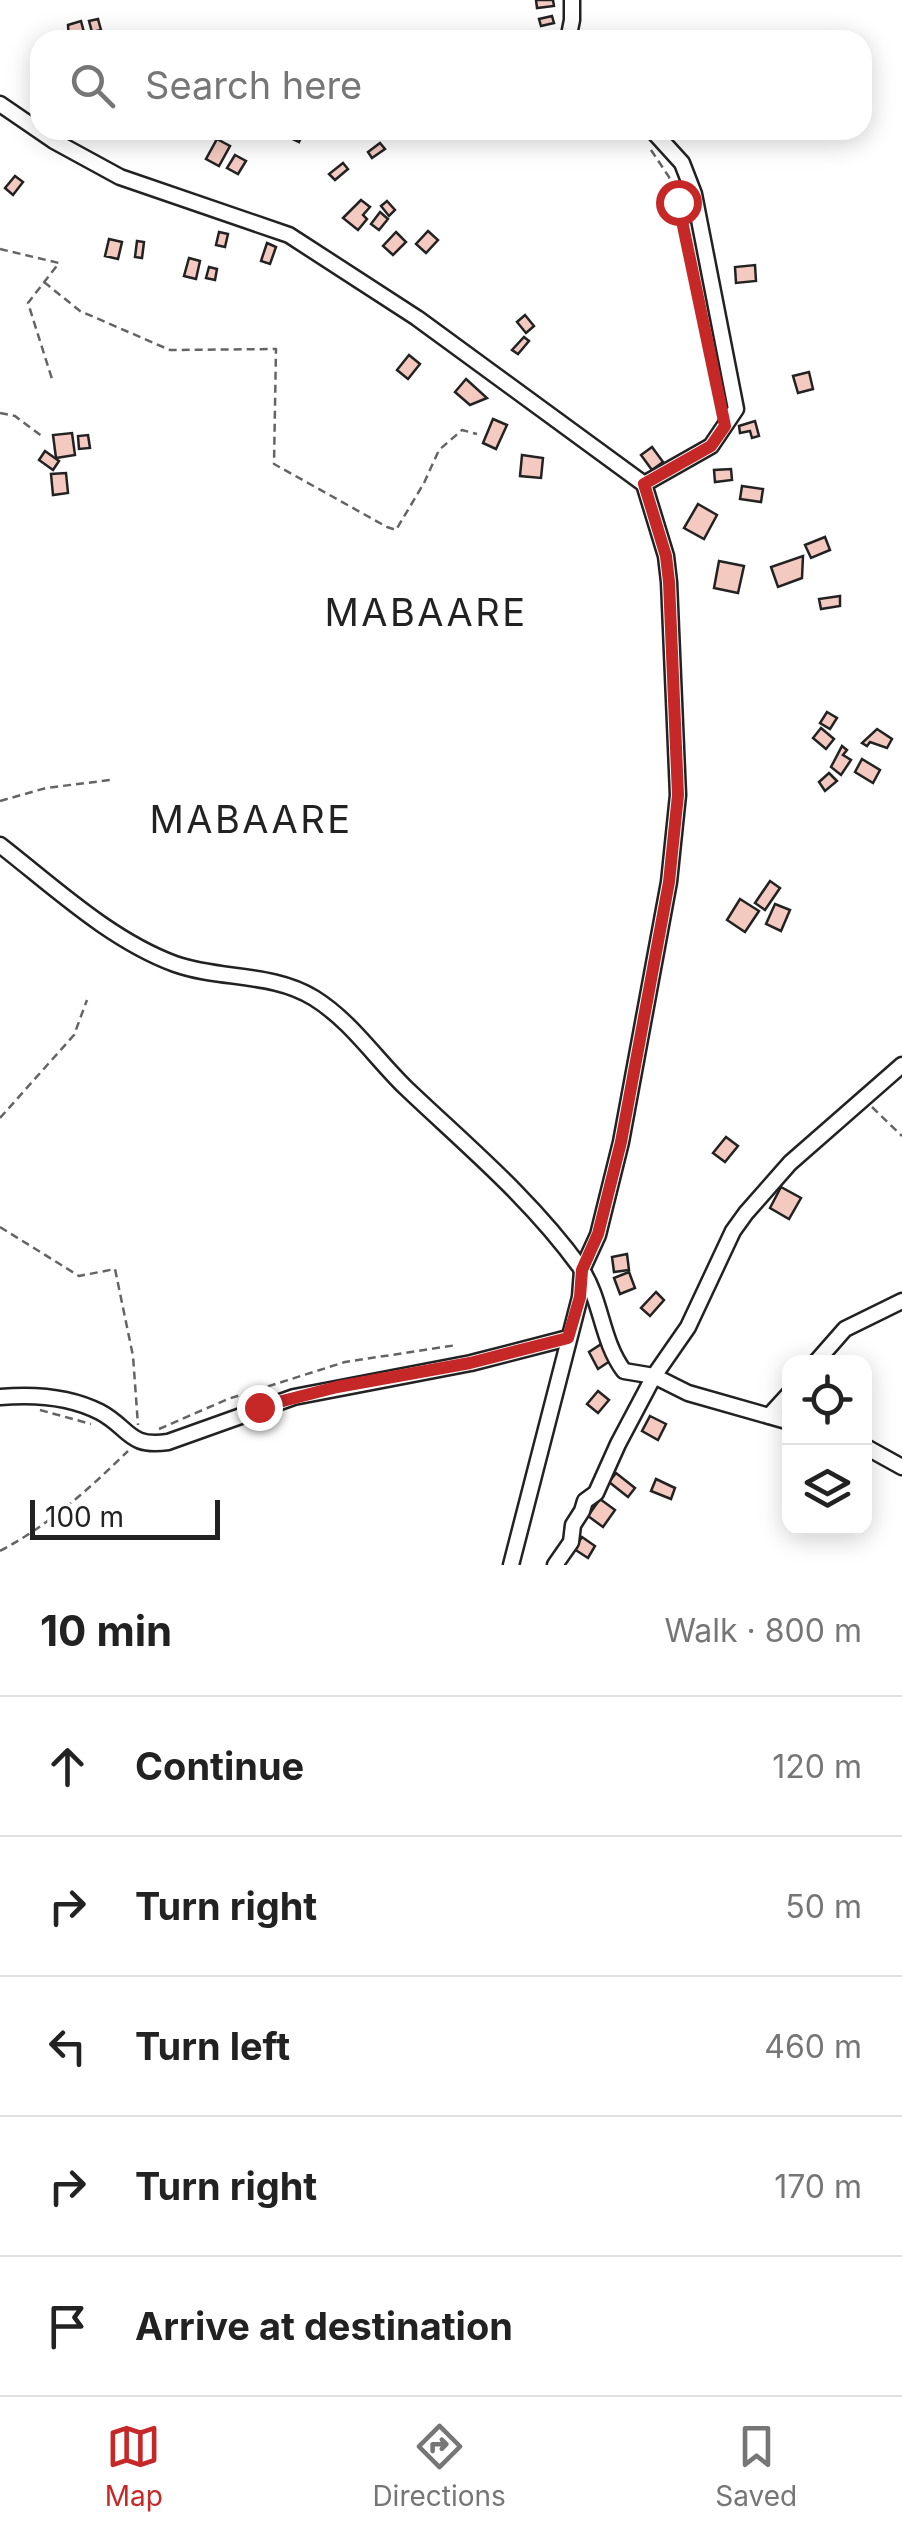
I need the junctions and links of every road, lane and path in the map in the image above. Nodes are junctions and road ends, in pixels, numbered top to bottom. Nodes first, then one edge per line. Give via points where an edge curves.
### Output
1 (572, 0) edge
2 (570, 30) edge
3 (0, 104) edge
4 (30, 125) edge
5 (53, 140) edge
6 (652, 140) edge
7 (654, 140) edge
8 (0, 249) edge
9 (44, 282) junction
10 (709, 344) dead end
11 (52, 380) dead end
12 (0, 412) edge
13 (477, 434) dead end
14 (43, 437) dead end
15 (644, 484) junction
16 (110, 780) dead end
17 (0, 800) edge
18 (0, 844) edge
19 (87, 1000) dead end
20 (902, 1065) edge
21 (864, 1098) junction
22 (0, 1118) edge
23 (902, 1136) edge
24 (0, 1227) edge
25 (582, 1270) junction
26 (902, 1301) edge
27 (568, 1338) junction
28 (822, 1355) edge
29 (654, 1376) junction
30 (0, 1397) edge
31 (782, 1402) edge
32 (33, 1408) dead end
33 (770, 1416) junction
34 (782, 1420) edge
35 (97, 1426) dead end
36 (138, 1442) junction
37 (872, 1450) edge
38 (902, 1467) edge
39 (0, 1551) edge
40 (511, 1565) edge
41 (555, 1565) edge

1 - 2 street
3 - 4 street
5 - 15 street via 120,177 289,235 326,256
6 - 10 path via 678,202
7 - 15 street via 682,163 694,194 736,410 711,446
8 - 9 path via 59,263
9 - 11 path via 28,304
9 - 13 path via 80,311 170,350 276,348 274,464 387,527 396,530 439,450 462,430
12 - 14 path
15 - 25 street via 669,582 675,834 621,1142
16 - 17 path
18 - 25 street via 149,952 192,969 295,988 316,1000 516,1190
19 - 22 path via 74,1035
20 - 21 street
21 - 23 path
21 - 29 street via 790,1163 746,1213 688,1327
24 - 36 path via 79,1276 115,1270 133,1356
25 - 27 street
25 - 29 street via 616,1360 624,1371
26 - 28 street via 845,1329
27 - 36 street via 294,1397 168,1442
27 - 40 street
29 - 33 street via 688,1394
29 - 41 street
30 - 36 street via 76,1401
31 - 33 street
32 - 35 path
33 - 34 street
36 - 39 path via 84,1494
37 - 38 street

